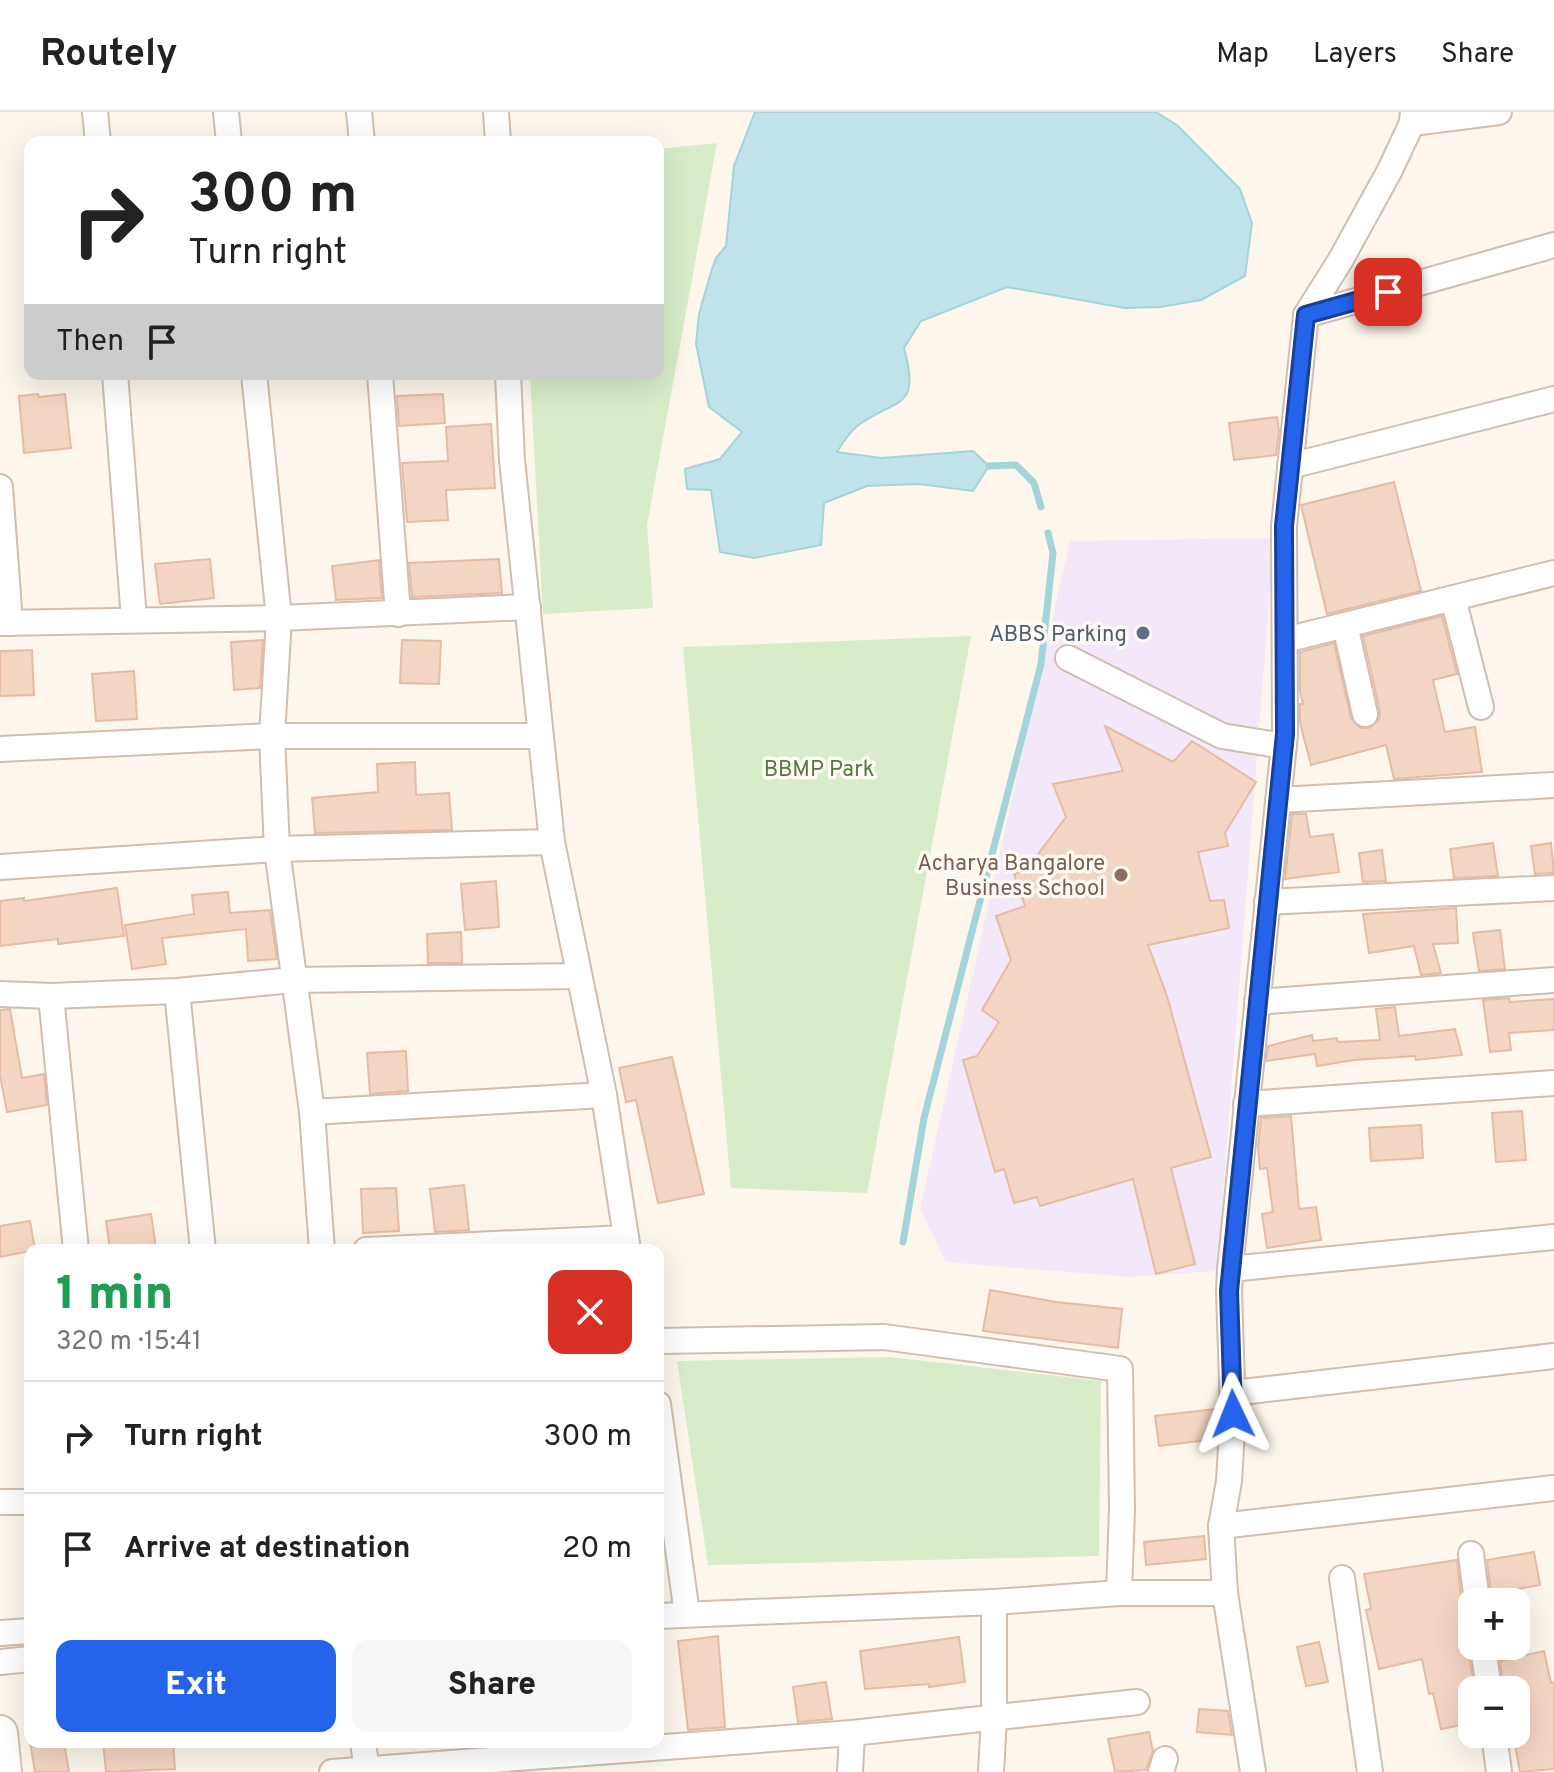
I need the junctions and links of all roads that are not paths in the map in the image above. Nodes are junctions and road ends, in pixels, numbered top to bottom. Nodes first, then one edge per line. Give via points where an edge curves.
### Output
1 (95, 112) edge
2 (226, 112) edge
3 (359, 112) edge
4 (496, 112) edge
5 (1499, 112) edge
6 (1412, 118) edge
7 (97, 136) edge
8 (228, 136) edge
9 (361, 136) edge
10 (498, 136) edge
11 (1554, 245) edge
12 (1306, 315) junction
13 (115, 380) edge
14 (255, 380) edge
15 (380, 380) edge
16 (508, 380) edge
17 (1554, 399) edge
18 (1290, 466) junction
19 (0, 487) edge
20 (1554, 573) edge
21 (1453, 598) junction
22 (528, 607) junction
23 (398, 614) junction
24 (279, 618) junction
25 (134, 619) junction
26 (5, 623) edge
27 (1345, 625) junction
28 (1285, 640) junction
29 (1068, 658) dead end
30 (1481, 707) dead end
31 (1365, 714) dead end
32 (272, 736) junction
33 (540, 736) junction
34 (1284, 746) junction
35 (0, 749) edge
36 (1554, 785) edge
37 (1278, 800) junction
38 (552, 842) junction
39 (277, 849) junction
40 (0, 867) edge
41 (1554, 888) edge
42 (1267, 902) junction
43 (579, 976) junction
44 (294, 980) junction
45 (1554, 980) edge
46 (177, 991) junction
47 (0, 994) edge
48 (51, 996) junction
49 (1257, 1002) junction
50 (1554, 1083) edge
51 (604, 1095) junction
52 (1246, 1104) junction
53 (312, 1112) junction
54 (1554, 1237) edge
55 (75, 1244) edge
56 (202, 1244) edge
57 (322, 1244) edge
58 (627, 1244) edge
59 (1230, 1269) junction
60 (664, 1341) edge
61 (1554, 1356) edge
62 (1233, 1393) junction
63 (664, 1475) edge
64 (1554, 1488) edge
65 (0, 1502) edge
66 (24, 1502) edge
67 (1221, 1526) junction
68 (1471, 1554) dead end
69 (1342, 1578) dead end
70 (1475, 1588) edge
71 (1119, 1593) junction
72 (1225, 1593) junction
73 (994, 1602) junction
74 (687, 1614) junction
75 (664, 1616) edge
76 (24, 1631) edge
77 (0, 1633) edge
78 (24, 1660) edge
79 (0, 1662) edge
80 (1137, 1702) dead end
81 (994, 1718) junction
82 (0, 1733) edge
83 (852, 1733) junction
84 (664, 1747) edge
85 (364, 1748) edge
86 (655, 1748) edge
87 (1496, 1748) edge
88 (367, 1770) edge
89 (4, 1772) edge
90 (332, 1772) edge
91 (850, 1772) edge
92 (991, 1772) edge
93 (1253, 1772) edge
94 (1370, 1772) edge
95 (1499, 1772) edge

1 - 7 street
2 - 8 street
3 - 9 street
4 - 10 street
5 - 6 street
6 - 12 street via 1390,170
11 - 12 street
12 - 18 street
13 - 25 street
14 - 24 street
15 - 23 street
16 - 22 street
17 - 18 street
18 - 28 street via 1284,526
19 - 26 street
20 - 21 street
21 - 27 street
21 - 30 street
22 - 23 street
22 - 33 street
23 - 24 street
24 - 25 street
24 - 32 street
25 - 26 street
27 - 28 street
27 - 31 street
28 - 34 street
29 - 34 street via 1222,736
32 - 33 street
32 - 35 street
32 - 39 street
33 - 38 street
34 - 37 street
36 - 37 street
37 - 42 street
38 - 39 street
38 - 43 street
39 - 40 street
39 - 44 street
41 - 42 street
42 - 49 street
43 - 44 street
43 - 51 street
44 - 46 street
44 - 53 street
45 - 49 street
46 - 48 street
46 - 56 street
47 - 48 street
48 - 55 street
49 - 52 street
50 - 52 street
51 - 53 street
51 - 58 street
52 - 59 street
53 - 57 street
54 - 59 street
59 - 62 street
60 - 71 street via 884,1337 1120,1369
61 - 62 street
62 - 67 street
63 - 74 street
64 - 67 street
65 - 66 street
67 - 72 street
68 - 70 street
69 - 94 street
71 - 72 street
71 - 73 street
72 - 93 street
73 - 74 street
73 - 81 street
74 - 75 street
76 - 77 street
78 - 79 street
80 - 81 street
81 - 83 street
81 - 92 street
82 - 89 street
83 - 84 street
83 - 91 street
85 - 88 street
86 - 88 street
87 - 95 street
88 - 90 street

